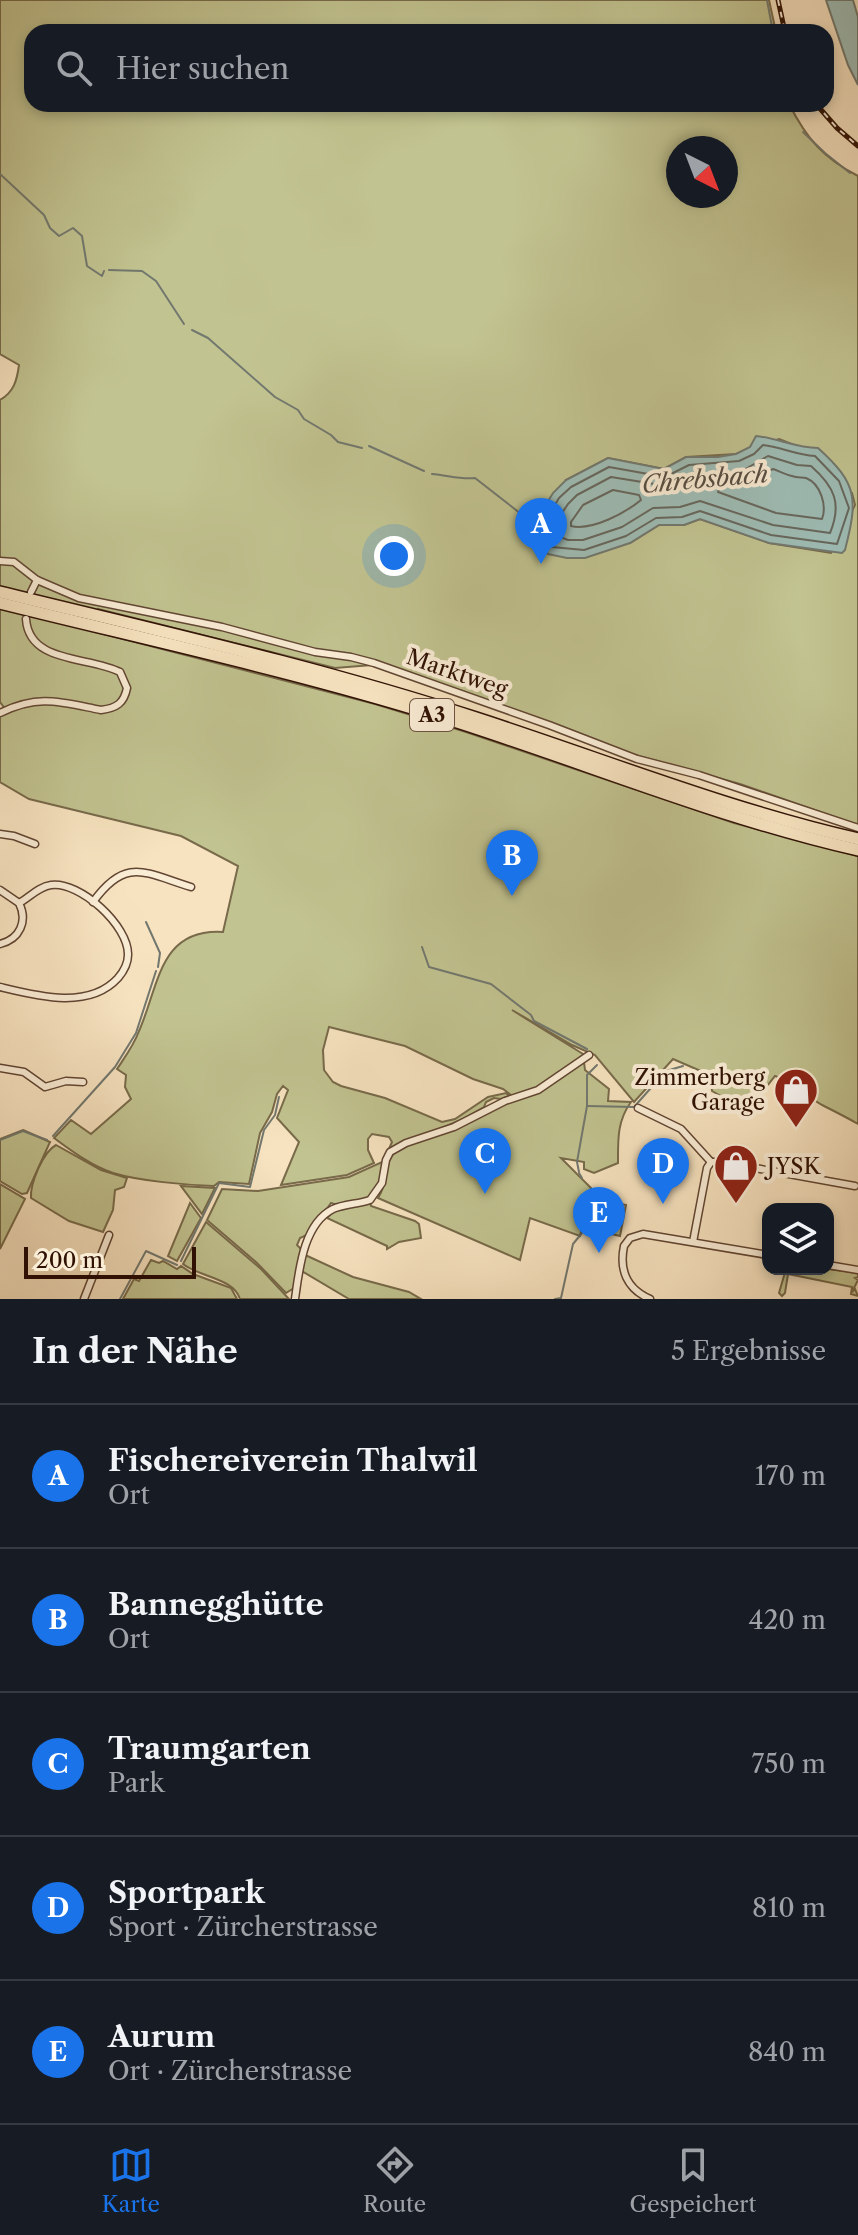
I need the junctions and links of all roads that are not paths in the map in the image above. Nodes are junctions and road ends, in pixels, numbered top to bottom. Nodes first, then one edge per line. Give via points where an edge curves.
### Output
1 (0, 561) edge
2 (37, 580) junction
3 (0, 592) edge
4 (31, 592) dead end
5 (0, 603) edge
6 (26, 619) dead end
7 (0, 702) edge
8 (3, 712) edge
9 (858, 828) edge
10 (0, 834) edge
11 (858, 839) edge
12 (35, 844) dead end
13 (858, 850) edge
14 (191, 887) dead end
15 (0, 890) edge
16 (93, 902) junction
17 (19, 903) junction
18 (0, 944) edge
19 (0, 987) edge
20 (589, 1055) dead end
21 (0, 1068) edge
22 (83, 1082) dead end
23 (638, 1108) dead end
24 (711, 1162) junction
25 (855, 1186) dead end
26 (109, 1235) dead end
27 (693, 1242) junction
28 (762, 1254) edge
29 (834, 1266) edge
30 (858, 1270) edge
31 (84, 1299) edge
32 (295, 1299) edge
33 (650, 1299) edge

1 - 2 street, Marktweg via 14,562
2 - 4 street
2 - 9 street, Marktweg via 79,598 374,663 637,759
3 - 11 highway, A3 via 370,686 738,807
5 - 13 highway, A3 via 377,698 733,816
6 - 8 street via 27,630 41,649 120,672 125,698 111,709 41,699
7 - 8 street
10 - 12 street
14 - 16 street via 134,870 106,884
15 - 17 street
16 - 17 street via 54,884
16 - 19 street via 118,928 127,948 127,964 116,980 94,994 75,997
17 - 18 street via 20,931
20 - 32 street via 538,1090 390,1152 382,1183 370,1200 336,1208 319,1222 301,1254
21 - 22 street via 24,1072 45,1087
23 - 24 street via 681,1129
24 - 25 street
24 - 27 street
26 - 31 street
27 - 28 street
27 - 33 street via 643,1234 630,1238 622,1263 627,1281
29 - 30 street

